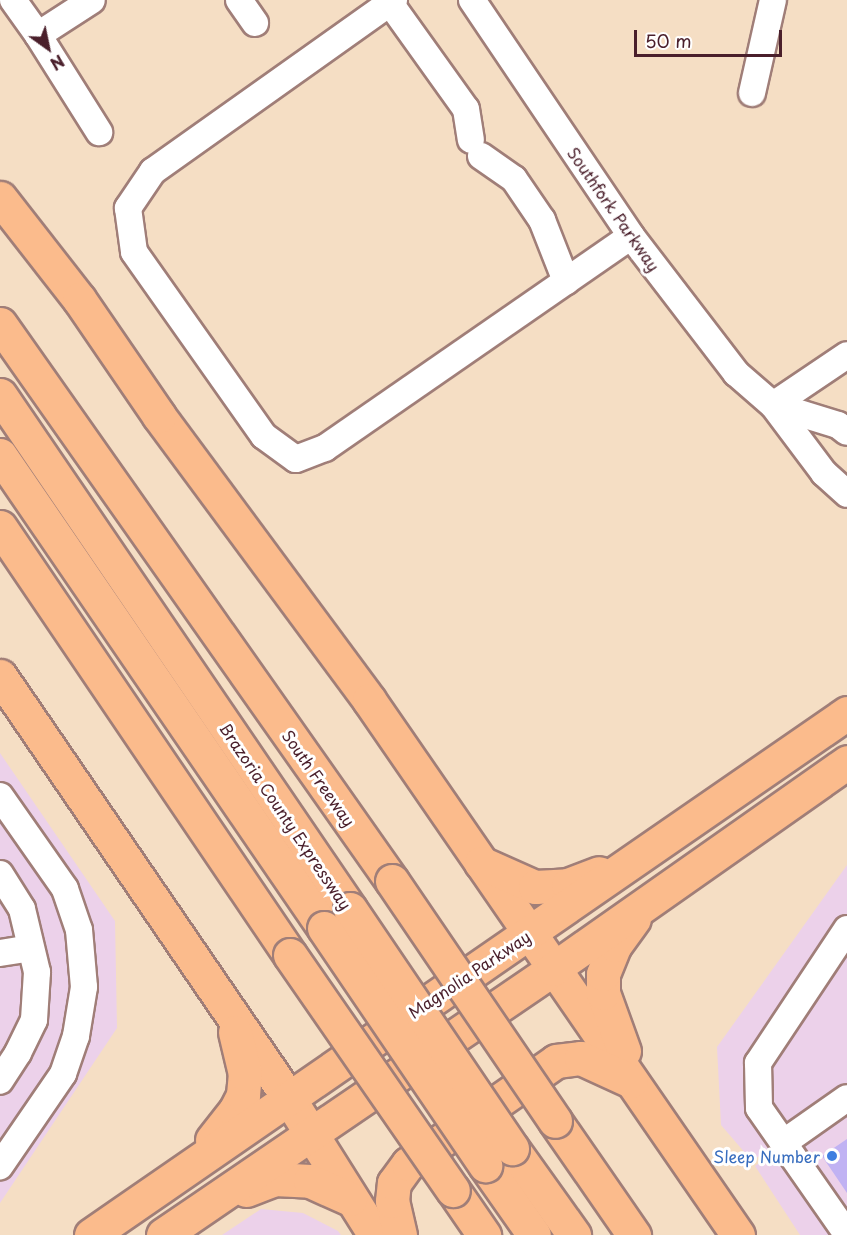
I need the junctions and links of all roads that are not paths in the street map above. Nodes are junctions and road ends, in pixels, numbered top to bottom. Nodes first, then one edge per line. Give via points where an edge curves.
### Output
1 (13, 0) edge
2 (92, 0) edge
3 (239, 0) edge
4 (472, 0) edge
5 (773, 0) edge
6 (392, 2) edge
7 (255, 23) dead end
8 (38, 35) junction
9 (752, 93) dead end
10 (99, 132) dead end
11 (0, 198) edge
12 (631, 236) junction
13 (566, 281) junction
14 (0, 324) edge
15 (847, 355) edge
16 (0, 395) edge
17 (772, 405) junction
18 (847, 432) edge
19 (0, 455) edge
20 (847, 494) edge
21 (0, 527) edge
22 (0, 676) edge
23 (847, 713) edge
24 (847, 762) edge
25 (0, 796) edge
26 (632, 861) junction
27 (481, 863) junction
28 (0, 874) edge
29 (644, 906) junction
30 (847, 929) edge
31 (530, 933) junction
32 (31, 948) junction
33 (0, 953) edge
34 (553, 969) junction
35 (231, 1012) junction
36 (7, 1055) edge
37 (0, 1081) edge
38 (633, 1082) junction
39 (288, 1097) junction
40 (847, 1098) edge
41 (313, 1135) junction
42 (783, 1143) junction
43 (0, 1166) edge
44 (188, 1167) junction
45 (350, 1199) junction
46 (213, 1202) junction
47 (847, 1234) edge
48 (91, 1235) edge
49 (163, 1235) edge
50 (375, 1235) edge
51 (400, 1235) edge
52 (484, 1235) edge
53 (534, 1235) edge
54 (574, 1235) edge
55 (634, 1235) edge
56 (738, 1235) edge

1 - 8 street
2 - 8 street
3 - 7 street
4 - 12 street, Southfork Parkway
5 - 9 street
6 - 13 street via 466,109 476,148 514,179 536,212
6 - 13 street via 153,171 128,208 134,252 264,436 296,459 325,448
8 - 10 street
11 - 27 main road via 79,299 159,416 362,690
12 - 13 street
12 - 17 street, Southfork Parkway via 736,373
14 - 55 main road, South Freeway, bridge via 392,881
15 - 17 street
16 - 54 main road, Brazoria County Expressway, bridge
17 - 18 street, Southfork Parkway via 838,425
17 - 20 street, Southfork Parkway via 824,473
19 - 53 main road, Brazoria County Expressway, bridge
21 - 52 main road, bridge
22 - 35 main road
23 - 26 main road, Magnolia Parkway
24 - 29 main road
25 - 43 street via 65,889 79,930 84,987 76,1036 63,1074
26 - 27 main road via 568,885 536,887
26 - 31 main road, Magnolia Parkway
27 - 31 main road
28 - 32 street via 22,909
29 - 34 main road
29 - 38 main road via 615,945 603,974 603,993
30 - 42 street via 758,1062 759,1108
31 - 34 main road
31 - 39 main road, Magnolia Parkway
32 - 33 street
32 - 36 street via 37,972 34,1020
34 - 38 main road
34 - 41 main road
35 - 39 main road
35 - 44 main road via 245,1074 243,1095 228,1122
36 - 37 street
38 - 51 main road via 581,1058 556,1061 408,1164 394,1183 392,1201
38 - 56 main road
39 - 41 main road
39 - 44 main road, Magnolia Parkway
40 - 42 street
41 - 45 main road
41 - 46 main road
42 - 47 street
44 - 48 main road, Magnolia Parkway
45 - 46 main road via 310,1181 274,1179
45 - 50 main road
46 - 49 main road

